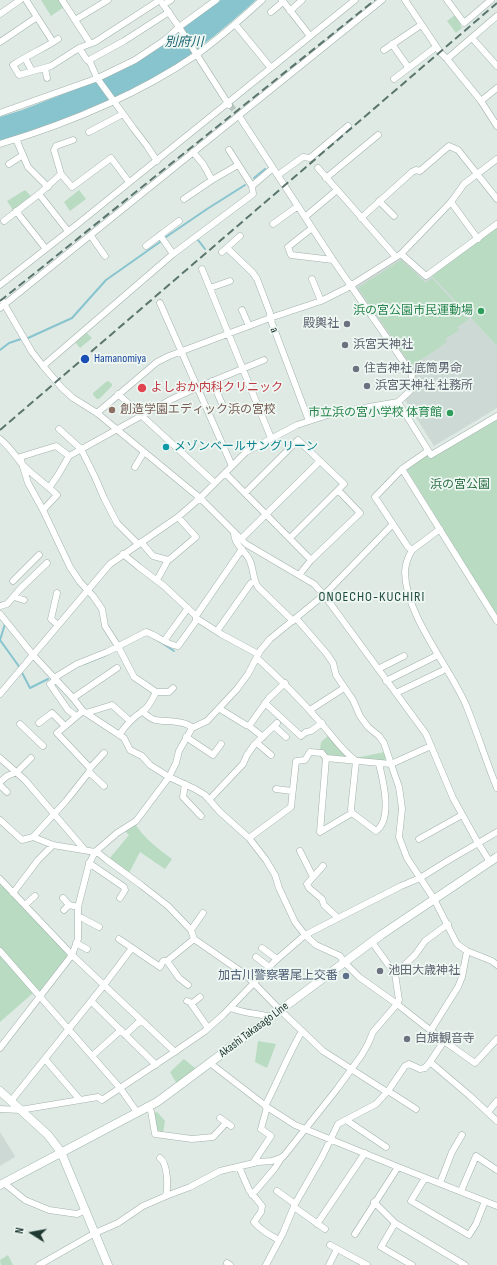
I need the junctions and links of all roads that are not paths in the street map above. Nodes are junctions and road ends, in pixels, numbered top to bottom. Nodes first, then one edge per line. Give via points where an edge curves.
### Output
1 (20, 0) edge
2 (26, 0) edge
3 (62, 0) edge
4 (108, 0) edge
5 (216, 0) edge
6 (262, 0) edge
7 (302, 0) edge
8 (343, 0) edge
9 (355, 0) edge
10 (382, 0) edge
11 (405, 0) edge
12 (447, 0) edge
13 (491, 0) edge
14 (165, 1) edge
15 (282, 1) edge
16 (348, 6) junction
17 (290, 11) junction
18 (169, 12) junction
19 (271, 12) dead end
20 (0, 14) edge
21 (497, 16) edge
22 (37, 17) junction
23 (75, 20) junction
24 (235, 24) junction
25 (421, 25) junction
26 (179, 27) junction
27 (310, 36) junction
28 (472, 38) junction
29 (0, 42) edge
30 (90, 43) junction
31 (392, 44) junction
32 (436, 47) junction
33 (79, 48) junction
34 (384, 50) dead end
35 (197, 54) junction
36 (25, 58) junction
37 (447, 59) junction
38 (90, 62) junction
39 (497, 66) edge
40 (408, 67) junction
41 (45, 68) junction
42 (271, 68) junction
43 (32, 72) junction
44 (47, 78) dead end
45 (97, 78) junction
46 (394, 78) dead end
47 (497, 88) edge
48 (481, 101) junction
49 (114, 102) junction
50 (229, 104) junction
51 (0, 113) edge
52 (123, 114) junction
53 (239, 116) junction
54 (348, 126) dead end
55 (497, 126) edge
56 (94, 132) dead end
57 (378, 135) dead end
58 (16, 139) junction
59 (73, 140) dead end
60 (0, 144) edge
61 (229, 150) dead end
62 (193, 152) junction
63 (23, 156) junction
64 (497, 159) edge
65 (157, 161) junction
66 (10, 164) dead end
67 (238, 165) junction
68 (273, 168) junction
69 (318, 168) dead end
70 (61, 174) junction
71 (478, 174) junction
72 (278, 176) junction
73 (326, 178) junction
74 (212, 180) junction
75 (130, 182) junction
76 (250, 184) junction
77 (48, 187) junction
78 (337, 190) junction
79 (39, 194) junction
80 (184, 199) dead end
81 (497, 199) edge
82 (379, 202) junction
83 (451, 202) junction
84 (298, 206) junction
85 (16, 211) junction
86 (394, 216) dead end
87 (305, 217) junction
88 (361, 218) junction
89 (4, 220) dead end
90 (179, 221) dead end
91 (273, 224) dead end
92 (497, 224) edge
93 (312, 228) junction
94 (68, 232) junction
95 (160, 235) junction
96 (91, 236) junction
97 (240, 236) dead end
98 (478, 239) junction
99 (146, 246) dead end
100 (46, 249) junction
101 (173, 254) junction
102 (105, 256) dead end
103 (399, 256) junction
104 (333, 260) junction
105 (202, 269) dead end
106 (312, 279) dead end
107 (230, 281) dead end
108 (0, 285) edge
109 (351, 285) junction
110 (210, 288) junction
111 (321, 300) junction
112 (160, 303) dead end
113 (2, 305) edge
114 (242, 310) dead end
115 (270, 318) junction
116 (249, 326) junction
117 (228, 333) junction
118 (181, 351) junction
119 (264, 360) dead end
120 (43, 366) junction
121 (242, 368) junction
122 (212, 381) junction
123 (196, 388) junction
124 (118, 394) junction
125 (398, 402) junction
126 (223, 406) dead end
127 (97, 412) junction
128 (142, 416) junction
129 (497, 416) edge
130 (309, 422) junction
131 (59, 429) dead end
132 (116, 430) junction
133 (271, 438) junction
134 (0, 439) edge
135 (81, 449) junction
136 (428, 451) junction
137 (144, 452) junction
138 (69, 456) junction
139 (320, 461) junction
140 (22, 463) junction
141 (232, 466) junction
142 (135, 467) dead end
143 (402, 469) junction
144 (225, 473) junction
145 (215, 483) junction
146 (49, 488) junction
147 (338, 490) junction
148 (245, 493) junction
149 (200, 498) junction
150 (43, 510) junction
151 (266, 514) junction
152 (178, 517) junction
153 (392, 524) junction
154 (440, 529) junction
155 (234, 532) junction
156 (290, 538) junction
157 (241, 539) junction
158 (140, 543) junction
159 (242, 549) junction
160 (412, 550) junction
161 (123, 554) junction
162 (39, 555) dead end
163 (168, 560) junction
164 (311, 560) junction
165 (47, 563) dead end
166 (30, 564) junction
167 (38, 572) junction
168 (75, 574) junction
169 (299, 575) junction
170 (68, 578) dead end
171 (157, 580) junction
172 (13, 581) dead end
173 (254, 582) junction
174 (87, 590) junction
175 (58, 593) dead end
176 (324, 596) junction
177 (14, 597) junction
178 (24, 600) dead end
179 (0, 606) edge
180 (188, 608) junction
181 (0, 614) edge
182 (196, 617) junction
183 (294, 620) junction
184 (497, 621) edge
185 (58, 625) junction
186 (217, 631) junction
187 (164, 641) junction
188 (119, 648) junction
189 (33, 655) junction
190 (438, 655) junction
191 (258, 656) junction
192 (404, 656) dead end
193 (117, 668) dead end
194 (378, 669) junction
195 (442, 672) dead end
196 (55, 679) junction
197 (386, 681) junction
198 (285, 683) junction
199 (173, 688) dead end
200 (344, 688) junction
201 (156, 692) junction
202 (396, 693) junction
203 (0, 694) edge
204 (73, 698) junction
205 (265, 703) junction
206 (220, 709) junction
207 (310, 710) junction
208 (142, 711) junction
209 (85, 712) junction
210 (76, 716) junction
211 (130, 721) junction
212 (322, 723) junction
213 (20, 724) dead end
214 (65, 726) junction
215 (249, 726) junction
216 (192, 728) junction
217 (28, 732) junction
218 (119, 735) junction
219 (186, 737) junction
220 (263, 737) junction
221 (286, 737) dead end
222 (257, 743) junction
223 (221, 744) dead end
224 (43, 746) dead end
225 (431, 746) junction
226 (104, 753) dead end
227 (271, 755) dead end
228 (0, 758) edge
229 (31, 758) dead end
230 (326, 758) junction
231 (356, 761) junction
232 (379, 764) junction
233 (391, 764) junction
234 (89, 770) junction
235 (17, 772) junction
236 (169, 777) junction
237 (0, 784) edge
238 (185, 784) junction
239 (104, 786) dead end
240 (497, 788) edge
241 (276, 789) dead end
242 (292, 791) junction
243 (7, 792) dead end
244 (209, 800) junction
245 (352, 813) junction
246 (54, 814) junction
247 (462, 815) junction
248 (201, 816) dead end
249 (0, 820) edge
250 (497, 832) edge
251 (33, 837) junction
252 (249, 838) junction
253 (419, 839) dead end
254 (478, 843) junction
255 (53, 845) junction
256 (84, 849) junction
257 (96, 851) junction
258 (300, 851) dead end
259 (497, 857) edge
260 (490, 862) junction
261 (89, 863) junction
262 (323, 866) dead end
263 (312, 877) junction
264 (420, 878) junction
265 (0, 879) edge
266 (13, 893) junction
267 (35, 896) dead end
268 (63, 898) dead end
269 (120, 898) dead end
270 (434, 899) junction
271 (25, 905) junction
272 (78, 907) junction
273 (203, 913) dead end
274 (78, 917) junction
275 (338, 918) junction
276 (448, 924) junction
277 (99, 927) dead end
278 (190, 930) junction
279 (305, 934) junction
280 (119, 939) dead end
281 (194, 939) junction
282 (372, 942) junction
283 (76, 943) junction
284 (132, 948) junction
285 (262, 948) dead end
286 (87, 949) dead end
287 (0, 950) edge
288 (467, 952) junction
289 (72, 955) junction
290 (256, 957) dead end
291 (277, 959) junction
292 (167, 961) junction
293 (344, 962) junction
294 (497, 965) edge
295 (269, 967) junction
296 (395, 974) junction
297 (254, 984) junction
298 (104, 985) junction
299 (188, 985) dead end
300 (40, 997) junction
301 (200, 997) dead end
302 (91, 1001) junction
303 (398, 1004) junction
304 (231, 1008) junction
305 (280, 1010) junction
306 (271, 1017) junction
307 (141, 1020) junction
308 (208, 1028) junction
309 (68, 1030) junction
310 (430, 1030) junction
311 (302, 1031) junction
312 (123, 1032) junction
313 (497, 1039) edge
314 (444, 1041) junction
315 (0, 1048) edge
316 (175, 1052) junction
317 (92, 1056) junction
318 (45, 1059) junction
319 (430, 1062) junction
320 (210, 1063) junction
321 (156, 1065) junction
322 (351, 1069) junction
323 (120, 1088) junction
324 (0, 1091) edge
325 (387, 1091) junction
326 (80, 1100) junction
327 (11, 1101) junction
328 (497, 1101) edge
329 (147, 1106) junction
330 (266, 1106) junction
331 (0, 1109) edge
332 (416, 1109) dead end
333 (20, 1110) junction
334 (137, 1112) junction
335 (488, 1112) junction
336 (220, 1118) dead end
337 (346, 1120) junction
338 (497, 1121) edge
339 (304, 1129) junction
340 (462, 1135) dead end
341 (330, 1140) junction
342 (386, 1146) dead end
343 (62, 1152) junction
344 (365, 1153) junction
345 (283, 1157) junction
346 (160, 1158) dead end
347 (253, 1163) junction
348 (240, 1164) junction
349 (398, 1167) junction
350 (497, 1170) edge
351 (426, 1178) junction
352 (441, 1181) junction
353 (2, 1184) edge
354 (277, 1191) dead end
355 (461, 1191) junction
356 (252, 1195) junction
357 (166, 1196) junction
358 (485, 1201) junction
359 (374, 1202) junction
360 (294, 1206) junction
361 (497, 1206) edge
362 (86, 1210) junction
363 (396, 1223) junction
364 (317, 1224) junction
365 (325, 1229) dead end
366 (95, 1233) junction
367 (355, 1234) dead end
368 (280, 1240) junction
369 (330, 1245) dead end
370 (337, 1249) junction
371 (268, 1264) edge
372 (39, 1265) edge
373 (108, 1265) edge
374 (329, 1265) edge
375 (366, 1265) edge
376 (412, 1265) edge
377 (465, 1265) edge

1 - 20 street
2 - 22 street
3 - 23 street
4 - 23 street
5 - 26 street
6 - 24 street
7 - 17 street
8 - 16 street
9 - 16 street
10 - 53 street
11 - 25 street
12 - 13 street via 464,23
14 - 18 street
14 - 30 street
15 - 17 street
15 - 19 street
16 - 27 street
17 - 27 street
18 - 26 street
18 - 38 street via 91,59
21 - 28 street
22 - 29 street
22 - 36 street via 56,40
23 - 30 street
24 - 35 street
24 - 42 street
25 - 31 street
25 - 32 street
26 - 35 street
26 - 45 street via 135,60
27 - 42 street
28 - 37 street
28 - 39 street
30 - 33 street
31 - 34 street
31 - 40 street
32 - 37 street
32 - 40 street
33 - 38 street
33 - 41 street
35 - 49 street via 148,85
35 - 50 street
36 - 43 street
36 - 43 street via 13,65 19,75
37 - 48 street
38 - 45 street
40 - 46 street
41 - 43 street
41 - 44 street
42 - 50 street
45 - 49 street
45 - 51 street
47 - 48 street
48 - 55 street
49 - 52 street
49 - 58 street
50 - 65 street
52 - 56 street
52 - 65 street
53 - 62 street
53 - 68 street
54 - 72 street via 319,147 310,158 303,157
57 - 73 street
58 - 60 street
58 - 63 street
59 - 70 street via 56,146 54,150
61 - 67 street
62 - 74 street via 204,164
62 - 96 street
63 - 66 street
63 - 77 street via 28,166
64 - 71 street
65 - 75 street
67 - 74 street
67 - 76 street
68 - 72 street
68 - 76 street
69 - 73 street
70 - 75 street via 72,187 111,158
70 - 77 street
71 - 81 street
71 - 82 street via 458,150 449,146 420,171 412,172
71 - 83 street via 464,184
72 - 84 street
73 - 78 street
74 - 80 street
75 - 94 street
76 - 101 street via 253,194
77 - 79 street
78 - 87 street
78 - 88 street
79 - 85 street
79 - 94 street
82 - 86 street
82 - 88 street
83 - 98 street
83 - 103 street
84 - 87 street
84 - 91 street
85 - 89 street
85 - 100 street
87 - 93 street
88 - 103 street
90 - 95 street via 168,225
92 - 98 street
93 - 104 street
93 - 104 street via 288,247 291,255
94 - 100 street
95 - 99 street
95 - 101 street
96 - 102 street
96 - 113 street
97 - 115 street, a via 224,250 254,273
98 - 103 street via 426,276
100 - 108 street
101 - 120 street
103 - 109 street
104 - 109 street
105 - 110 street
106 - 111 street
107 - 110 street
109 - 111 street
109 - 125 street via 412,374 410,391
110 - 117 street
111 - 115 street
112 - 118 street
113 - 120 street
114 - 116 street
115 - 116 street
115 - 130 street, a
116 - 117 street
117 - 118 street
117 - 121 street
118 - 123 street
118 - 124 street via 157,362
119 - 121 street
120 - 127 street via 73,398
121 - 122 street
121 - 133 street
122 - 123 street
122 - 126 street
123 - 128 street
123 - 141 street
124 - 127 street
124 - 128 street
125 - 130 street via 334,413
125 - 136 street
127 - 132 street
128 - 132 street
128 - 145 street
129 - 136 street via 431,455
130 - 133 street
131 - 135 street
132 - 135 street
132 - 137 street
133 - 141 street via 246,452
134 - 140 street
135 - 138 street
135 - 158 street via 113,517
136 - 143 street
137 - 142 street
137 - 149 street
138 - 140 street via 58,446 54,446 20,457
138 - 146 street
139 - 147 street via 344,484
139 - 148 street via 298,440
139 - 151 street
140 - 146 street
140 - 150 street via 28,483
141 - 144 street
143 - 153 street via 375,497
143 - 154 street
144 - 145 street
144 - 148 street
145 - 149 street
146 - 150 street via 57,495
147 - 156 street
147 - 164 street via 360,513
148 - 151 street
149 - 152 street
149 - 155 street
150 - 168 street
151 - 156 street
151 - 157 street
152 - 158 street
152 - 163 street via 196,537
153 - 160 street
153 - 176 street
154 - 160 street
154 - 184 street
155 - 157 street
155 - 159 street via 236,542
156 - 164 street
157 - 169 street
158 - 161 street
158 - 163 street via 153,556
159 - 173 street via 250,560
159 - 182 street
160 - 190 street via 406,565 406,583 416,612
161 - 171 street
161 - 174 street via 110,564
162 - 166 street
163 - 171 street
164 - 169 street
165 - 167 street
166 - 167 street
166 - 172 street
167 - 177 street
168 - 170 street
168 - 174 street
169 - 176 street via 314,584
171 - 180 street
173 - 183 street
173 - 186 street
174 - 185 street
174 - 188 street via 102,609 105,626
175 - 185 street via 51,619
176 - 183 street
176 - 194 street
177 - 178 street
177 - 179 street via 7,604
180 - 182 street
180 - 187 street
181 - 189 street
182 - 186 street
182 - 187 street via 196,621 178,646 171,646
183 - 191 street via 270,639
183 - 200 street via 327,654
185 - 189 street
186 - 191 street
187 - 188 street via 146,632
188 - 196 street via 77,664
188 - 201 street via 134,677
189 - 196 street
189 - 203 street
190 - 197 street
190 - 240 street via 466,704
191 - 198 street
191 - 206 street via 243,682
192 - 194 street
193 - 204 street
194 - 197 street
195 - 202 street
196 - 204 street
196 - 210 street via 50,684 68,710
197 - 202 street
198 - 205 street
198 - 207 street
199 - 201 street via 169,692
200 - 207 street
200 - 233 street via 360,716 384,743
201 - 208 street
202 - 225 street via 426,734
204 - 209 street
205 - 212 street via 301,736
205 - 215 street
206 - 215 street
206 - 216 street via 207,721
207 - 212 street
208 - 211 street
208 - 216 street via 153,719 188,724
209 - 210 street
209 - 211 street via 112,705
209 - 218 street
210 - 214 street
211 - 218 street
212 - 231 street via 346,754
213 - 217 street
214 - 217 street via 52,713
214 - 234 street via 57,733
215 - 220 street
216 - 219 street
217 - 224 street
218 - 236 street via 124,738 130,750
219 - 223 street via 214,755
219 - 236 street
220 - 221 street via 276,725
220 - 222 street
222 - 227 street
222 - 244 street via 247,755 244,764
225 - 233 street
225 - 247 street
226 - 234 street
228 - 235 street
229 - 235 street
230 - 231 street
230 - 242 street via 322,753 310,752 305,760 296,761
230 - 245 street via 320,832
231 - 232 street
231 - 245 street
232 - 233 street
232 - 245 street via 385,795 380,828 376,830
233 - 264 street via 399,787 402,809 399,837 407,858
234 - 239 street
234 - 246 street
235 - 237 street via 7,776
235 - 246 street
236 - 238 street
236 - 257 street via 136,821
237 - 243 street
238 - 244 street
238 - 248 street via 183,797
241 - 242 street
242 - 252 street via 291,806
244 - 252 street
246 - 251 street
246 - 256 street
247 - 253 street
247 - 254 street
249 - 251 street via 22,840
250 - 254 street
251 - 255 street
252 - 279 street via 275,875 295,922
254 - 260 street
254 - 264 street
255 - 256 street
255 - 266 street
256 - 257 street
257 - 261 street
257 - 278 street via 168,906
258 - 263 street via 300,859
259 - 260 main road, Akashi Takasago Line
260 - 270 main road, Akashi Takasago Line
261 - 269 street via 124,887
261 - 272 street
262 - 263 street
263 - 275 street via 307,884 309,888
264 - 270 street
264 - 275 street
265 - 266 street
266 - 271 street
267 - 271 street
268 - 272 street via 66,908
270 - 276 street
270 - 282 main road, Akashi Takasago Line
271 - 289 street
272 - 274 street
273 - 278 street
274 - 277 street
274 - 283 street
275 - 279 street
276 - 288 street via 457,944
276 - 296 street via 425,941 415,955
278 - 281 street
279 - 291 street
279 - 293 street via 316,944 340,956
280 - 284 street
281 - 292 street
281 - 297 street via 246,975
282 - 293 main road, Akashi Takasago Line
282 - 296 street
283 - 286 street
283 - 289 street
284 - 292 street via 160,967 163,961
284 - 298 street
285 - 291 street
287 - 300 street
288 - 294 street
288 - 310 street via 458,987
289 - 298 street
289 - 300 street
290 - 295 street
291 - 295 street
292 - 299 street
293 - 303 street via 359,977
293 - 305 main road, Akashi Takasago Line
295 - 297 street
296 - 303 street
297 - 304 street
297 - 305 street
298 - 302 street
298 - 307 street
300 - 309 street
300 - 315 street
301 - 308 street via 189,1003
302 - 309 street
302 - 312 street
303 - 310 street
303 - 322 street via 373,1032
304 - 306 street via 242,1013
304 - 308 street
305 - 306 main road, Akashi Takasago Line
305 - 311 street
306 - 320 main road, Akashi Takasago Line
307 - 312 street
307 - 316 street
308 - 316 street
309 - 317 street
309 - 318 street
310 - 314 street
311 - 322 street via 323,1051
311 - 330 street
312 - 317 street
312 - 321 street
313 - 314 street via 475,1063
314 - 319 street
316 - 321 street
317 - 323 street
318 - 326 street
318 - 327 street
319 - 325 street via 425,1068 420,1069 409,1064 405,1066
319 - 335 street
320 - 329 main road, Akashi Takasago Line
320 - 330 street
321 - 323 street
322 - 325 street
322 - 339 street
323 - 326 street via 102,1100 98,1097
323 - 334 street
324 - 327 main road
325 - 332 street
325 - 337 street via 376,1104
326 - 333 street
327 - 333 main road
328 - 335 street
329 - 334 main road, Akashi Takasago Line
329 - 336 street via 151,1111 155,1134 192,1139 214,1137 229,1125
330 - 339 street
330 - 347 street via 261,1129 271,1136
331 - 333 street
333 - 343 main road
334 - 343 main road, Akashi Takasago Line
335 - 338 street
337 - 341 street via 338,1124
337 - 342 street
339 - 341 street
339 - 345 street
340 - 352 street via 452,1152
341 - 344 street
341 - 360 street
343 - 353 main road, Akashi Takasago Line
343 - 362 main road
344 - 349 street
344 - 364 street
345 - 347 street
345 - 356 street
346 - 357 street via 165,1167
347 - 348 street
348 - 356 street
348 - 357 street
349 - 351 street
349 - 359 street
350 - 355 street via 476,1156
351 - 352 street
351 - 358 street via 411,1201 469,1235
352 - 355 street
353 - 362 street via 25,1200 49,1210 77,1214
354 - 360 street
355 - 358 street
356 - 368 street via 262,1206 254,1222 269,1235
357 - 366 street
358 - 361 street
359 - 363 street
359 - 367 street
360 - 364 street
360 - 368 street
362 - 366 main road
363 - 376 street via 381,1247
363 - 377 street
364 - 365 street
366 - 372 street
366 - 373 main road
368 - 371 street
369 - 370 street
370 - 374 street
370 - 375 street

